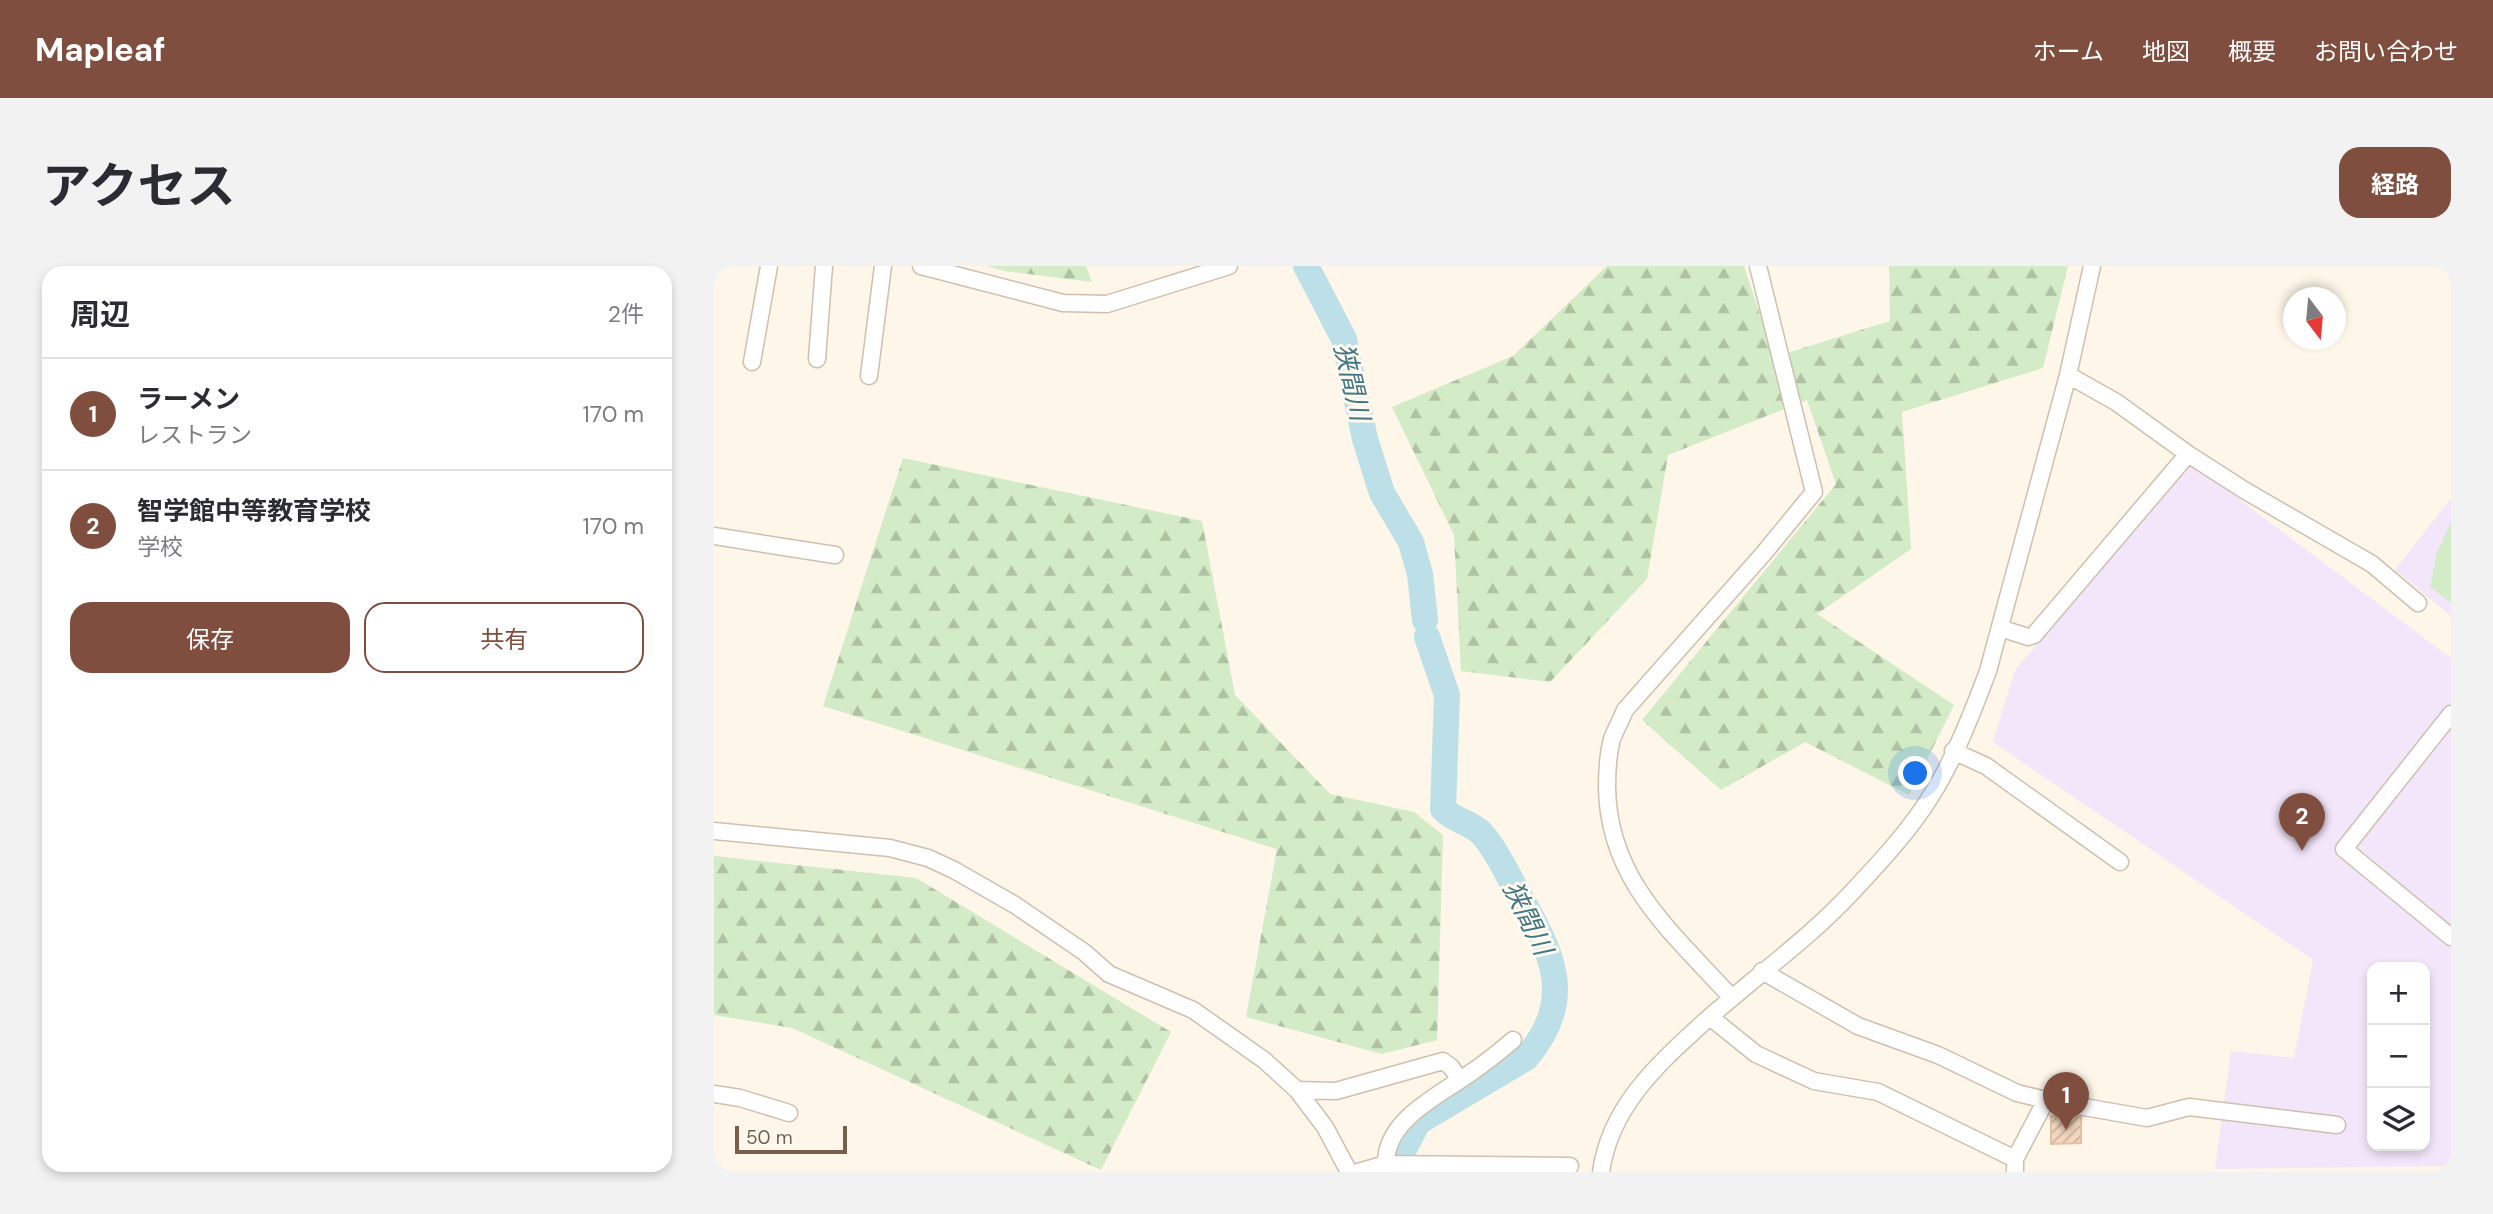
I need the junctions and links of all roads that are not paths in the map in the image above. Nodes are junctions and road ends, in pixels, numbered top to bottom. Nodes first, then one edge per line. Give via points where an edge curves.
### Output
1 (769, 266) edge
2 (824, 266) edge
3 (883, 266) edge
4 (921, 266) edge
5 (1229, 266) edge
6 (1758, 266) edge
7 (2091, 266) edge
8 (817, 359) dead end
9 (752, 362) dead end
10 (2068, 375) junction
11 (870, 376) dead end
12 (2188, 454) junction
13 (714, 536) edge
14 (835, 555) dead end
15 (2418, 603) dead end
16 (2000, 628) junction
17 (2451, 714) edge
18 (1954, 751) junction
19 (714, 831) edge
20 (2120, 862) dead end
21 (2451, 937) edge
22 (1762, 971) junction
23 (1732, 998) junction
24 (1710, 1017) junction
25 (1513, 1040) dead end
26 (1460, 1080) junction
27 (1297, 1090) junction
28 (714, 1094) edge
29 (2046, 1100) junction
30 (789, 1114) dead end
31 (2337, 1125) dead end
32 (1386, 1164) junction
33 (2015, 1165) edge
34 (1570, 1166) dead end
35 (1349, 1172) edge
36 (1358, 1172) edge
37 (1601, 1172) edge

1 - 9 street
2 - 8 street
3 - 11 street
4 - 5 street via 1063,303 1107,304
6 - 23 street via 1814,492 1625,710 1612,741 1607,773 1607,811 1634,886
7 - 10 street
10 - 12 street via 2116,402
10 - 16 street
12 - 15 street via 2372,564
12 - 16 street via 2034,635
13 - 14 street
16 - 18 street via 1977,702
17 - 21 street via 2344,849
18 - 20 street via 1986,766
18 - 22 street via 1931,796 1895,844 1852,892
19 - 27 street via 890,848 928,858 1015,905 1110,974 1193,1010 1265,1060
22 - 23 street
22 - 29 street via 1858,1026 1938,1055 2017,1093
23 - 24 street
24 - 33 street via 1756,1054 1814,1081 1878,1092
24 - 37 street via 1661,1061 1626,1103 1612,1130
25 - 26 street
26 - 27 street via 1443,1061 1336,1091
26 - 32 street via 1415,1110 1386,1152
27 - 35 street via 1325,1127
28 - 30 street
29 - 31 street via 2147,1118 2189,1107
29 - 33 street
32 - 34 street
32 - 36 street

